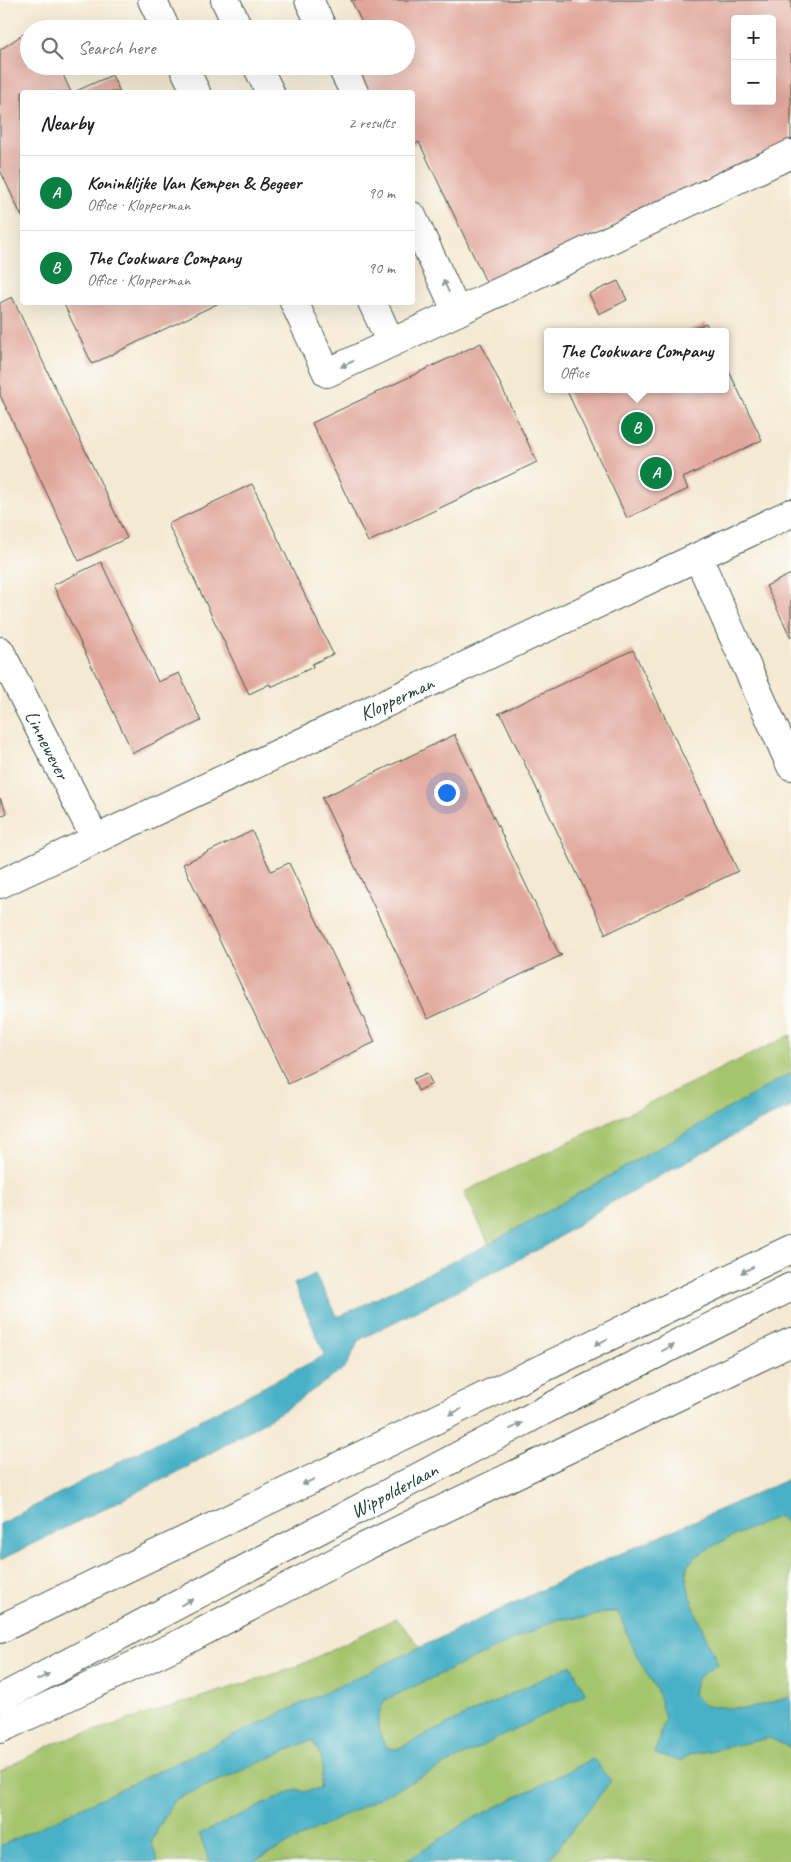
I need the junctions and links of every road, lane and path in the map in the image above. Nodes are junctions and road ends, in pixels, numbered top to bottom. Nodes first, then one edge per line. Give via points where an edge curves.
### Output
1 (152, 0) edge
2 (225, 0) edge
3 (310, 0) edge
4 (162, 20) edge
5 (235, 20) edge
6 (319, 20) edge
7 (188, 75) edge
8 (262, 75) edge
9 (346, 75) edge
10 (195, 90) edge
11 (269, 90) edge
12 (353, 90) edge
13 (791, 154) edge
14 (415, 222) edge
15 (295, 305) edge
16 (373, 305) edge
17 (458, 312) junction
18 (391, 343) junction
19 (791, 513) edge
20 (698, 556) junction
21 (0, 651) edge
22 (791, 766) edge
23 (95, 838) junction
24 (0, 884) edge
25 (791, 1249) edge
26 (791, 1287) edge
27 (791, 1342) edge
28 (0, 1629) edge
29 (0, 1700) edge
30 (0, 1729) edge

1 - 4 main road
2 - 5 main road
3 - 6 main road
7 - 10 main road
8 - 11 main road
9 - 12 main road
13 - 17 main road
17 -> 14 main road
18 -> 15 main road via 327,373
16 - 18 main road
17 - 18 main road
19 - 20 main road, Klopperman
20 - 22 main road
20 - 23 main road, Klopperman
21 - 23 main road, Linnewever
23 - 24 main road, Klopperman
25 -> 28 main road
29 -> 26 main road, Wippolderlaan via 562,1401
27 - 30 main road via 364,1547 183,1642

